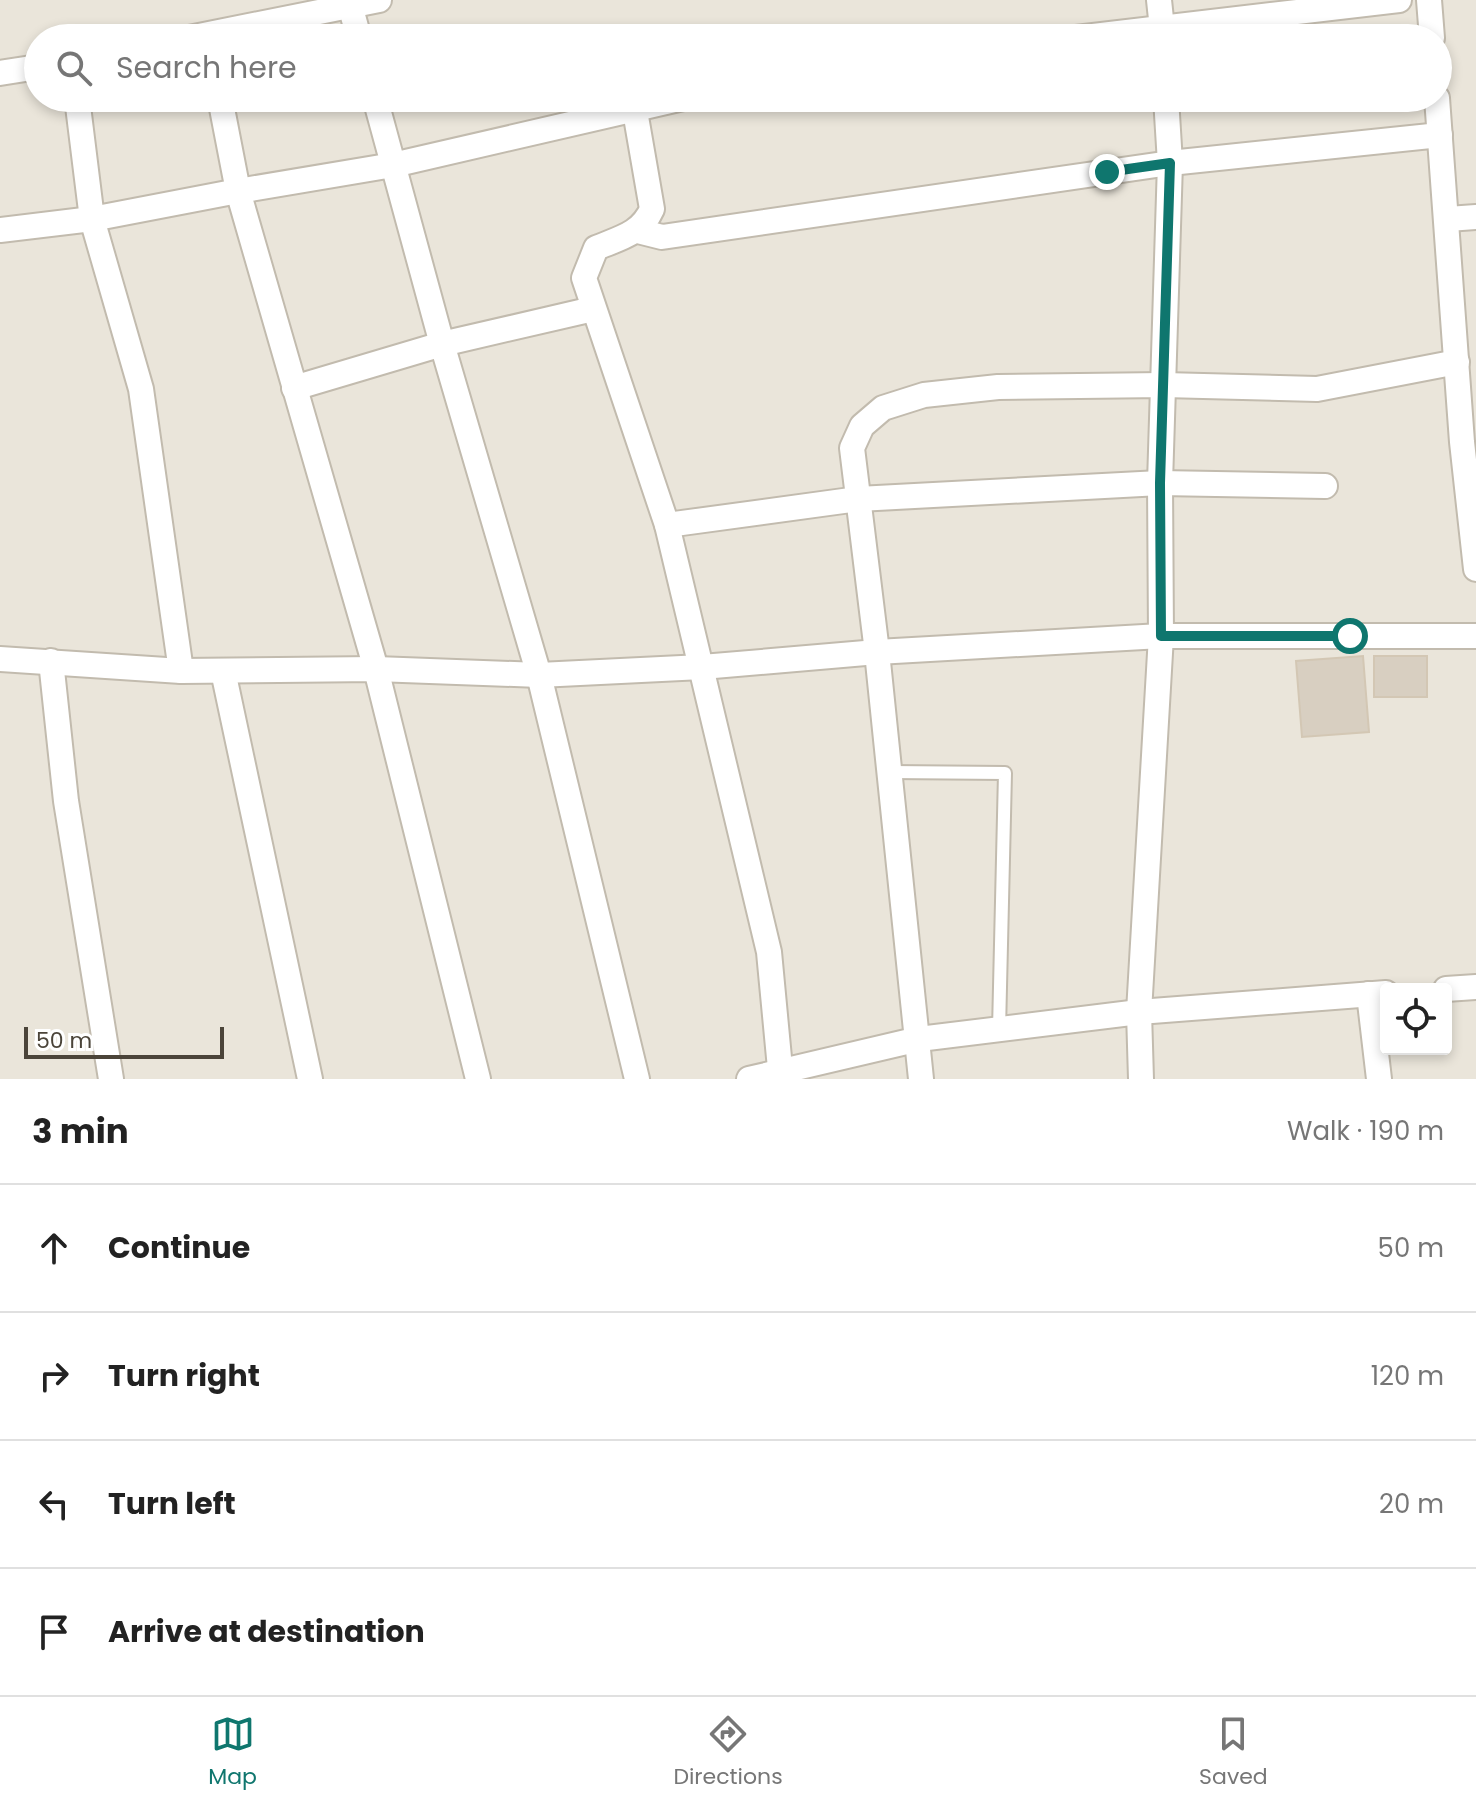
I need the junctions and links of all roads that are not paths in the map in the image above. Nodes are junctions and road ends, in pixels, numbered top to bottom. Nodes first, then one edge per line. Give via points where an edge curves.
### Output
1 (379, 0) edge
2 (1159, 0) edge
3 (1399, 0) edge
4 (1429, 0) edge
5 (350, 5) junction
6 (262, 24) edge
7 (355, 24) edge
8 (1162, 24) edge
9 (1222, 24) edge
10 (1431, 24) edge
11 (24, 69) edge
12 (0, 73) edge
13 (79, 112) edge
14 (223, 112) edge
15 (379, 112) edge
16 (631, 112) edge
17 (635, 112) edge
18 (1167, 112) edge
19 (1438, 112) edge
20 (1440, 135) junction
21 (1170, 163) junction
22 (393, 165) junction
23 (238, 191) junction
24 (1476, 217) edge
25 (92, 219) junction
26 (1448, 219) junction
27 (0, 230) edge
28 (638, 231) junction
29 (593, 309) junction
30 (442, 344) junction
31 (1457, 362) junction
32 (1164, 385) junction
33 (294, 388) junction
34 (1469, 441) edge
35 (1160, 483) junction
36 (1325, 486) dead end
37 (858, 499) junction
38 (667, 525) junction
39 (1476, 569) edge
40 (1161, 636) junction
41 (1476, 636) edge
42 (877, 652) junction
43 (0, 659) edge
44 (51, 661) junction
45 (702, 667) junction
46 (376, 669) junction
47 (181, 671) junction
48 (223, 671) junction
49 (539, 675) junction
50 (890, 772) junction
51 (1476, 987) edge
52 (1452, 989) edge
53 (1377, 993) edge
54 (1139, 1012) junction
55 (999, 1030) junction
56 (919, 1039) junction
57 (781, 1076) edge
58 (111, 1079) edge
59 (310, 1079) edge
60 (478, 1079) edge
61 (637, 1079) edge
62 (749, 1079) edge
63 (921, 1079) edge
64 (1141, 1079) edge
65 (1379, 1079) edge

1 - 5 street
2 - 8 street
3 - 9 street
4 - 10 street
5 - 6 street
5 - 7 street
11 - 12 street
13 - 25 street
14 - 23 street
15 - 22 street
16 - 22 street
17 - 28 street via 652,209
18 - 21 street
19 - 20 street
20 - 21 street
20 - 26 street
21 - 28 street via 662,237
21 - 32 street
22 - 23 street
22 - 30 street
23 - 25 street
23 - 33 street
24 - 26 street
25 - 27 street
25 - 47 street via 141,389
26 - 31 street
28 - 29 street via 596,248 584,278
29 - 30 street
29 - 38 street
30 - 33 street
30 - 49 street
31 - 32 street via 1317,389
31 - 34 street
32 - 35 street
32 - 37 street via 998,387 924,395 883,408 862,426 852,448
33 - 46 street
34 - 39 street
35 - 36 street
35 - 37 street
35 - 40 street
37 - 38 street
37 - 42 street
38 - 45 street
40 - 41 street
40 - 42 street
40 - 54 street
42 - 45 street
42 - 50 street
43 - 44 street
44 - 47 street
44 - 58 street via 66,801
45 - 49 street
45 - 57 street via 769,952
46 - 48 street
46 - 49 street
46 - 60 street
47 - 48 street
48 - 59 street
49 - 61 street
50 - 55 lane via 1005,773
50 - 56 street
51 - 52 street
53 - 54 street
53 - 65 street
54 - 55 street
54 - 64 street
55 - 56 street
56 - 57 street
56 - 63 street
57 - 62 street

